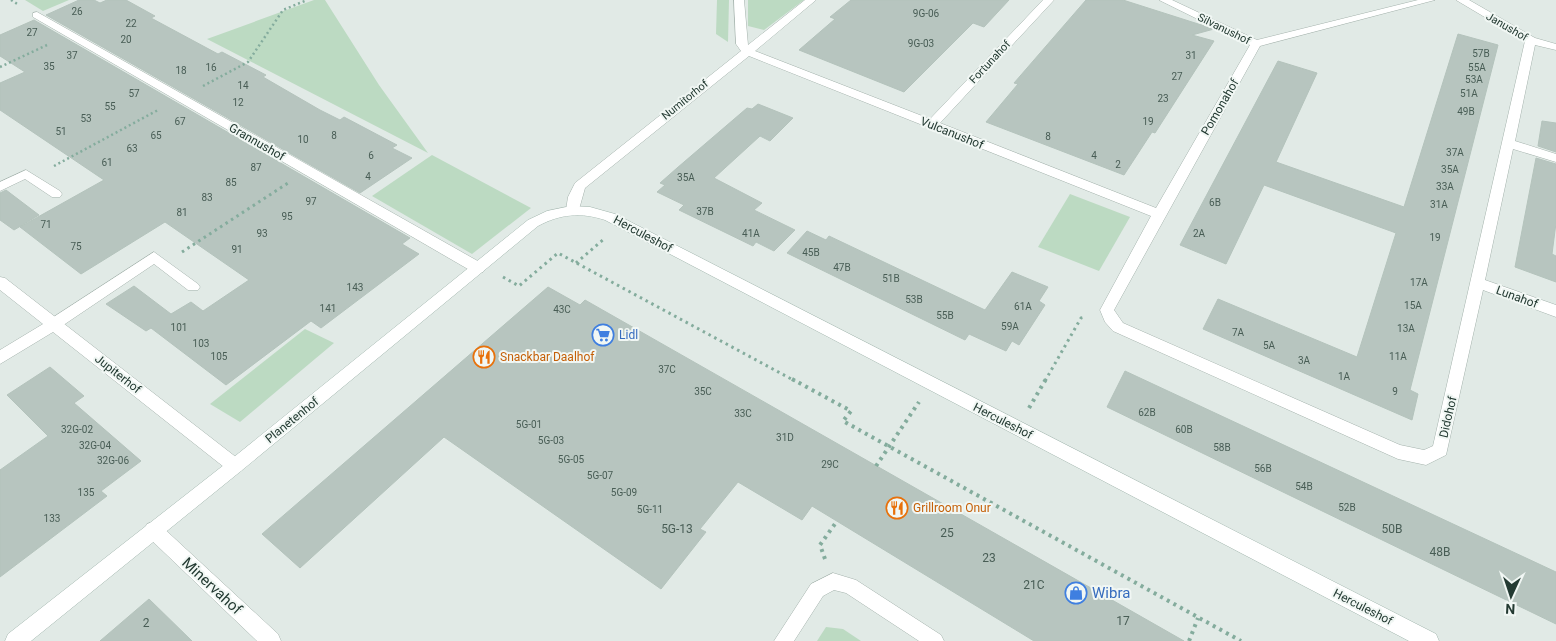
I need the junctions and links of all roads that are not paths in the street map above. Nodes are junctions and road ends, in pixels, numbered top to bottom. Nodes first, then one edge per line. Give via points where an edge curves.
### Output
1 (739, 0) edge
2 (811, 0) edge
3 (1049, 0) edge
4 (1164, 0) edge
5 (1430, 0) edge
6 (1460, 0) edge
7 (36, 15) dead end
8 (1531, 40) junction
9 (1256, 44) junction
10 (1556, 47) edge
11 (746, 51) junction
12 (931, 124) junction
13 (1508, 143) junction
14 (1556, 158) edge
15 (0, 187) edge
16 (56, 194) dead end
17 (573, 210) junction
18 (1159, 214) junction
19 (480, 266) junction
20 (0, 282) edge
21 (1478, 283) junction
22 (193, 287) dead end
23 (1556, 311) edge
24 (54, 324) junction
25 (1118, 327) joint
26 (0, 358) edge
27 (235, 466) junction
28 (153, 530) junction
29 (15, 641) edge
30 (271, 641) edge
31 (783, 641) edge
32 (935, 641) edge
33 (1429, 641) edge

1 - 11 street via 741,44
2 - 11 street, Numitorhof
3 - 12 street, Fortunahof
4 - 9 street, Silvanushof
5 - 9 street
6 - 8 street, Janushof
7 - 19 street, Grannushof via 306,171
8 - 10 street, Janushof
8 - 13 street, Didohof
9 - 18 street, Pomonahof
11 - 12 street, Vulcanushof
11 - 17 street, Numitorhof via 580,186
12 - 18 street, Vulcanushof
13 - 14 street
13 - 21 street, Didohof
15 - 16 lane via 26,174
17 - 19 street, Planetenhof via 541,218
17 - 33 street, Herculeshof via 600,213 622,223
18 - 25 street, Pomonahof via 1107,310
19 - 27 street, Planetenhof
20 - 24 street, Jupiterhof
21 - 23 street, Lunahof
21 - 25 street, Didohof via 1440,450 1426,458 1398,452
22 - 24 lane via 154,258
24 - 26 street
24 - 27 street, Jupiterhof
27 - 28 street, Planetenhof
28 - 29 street, Planetenhof
28 - 30 street, Minervahof
31 - 32 lane via 825,585 850,586

